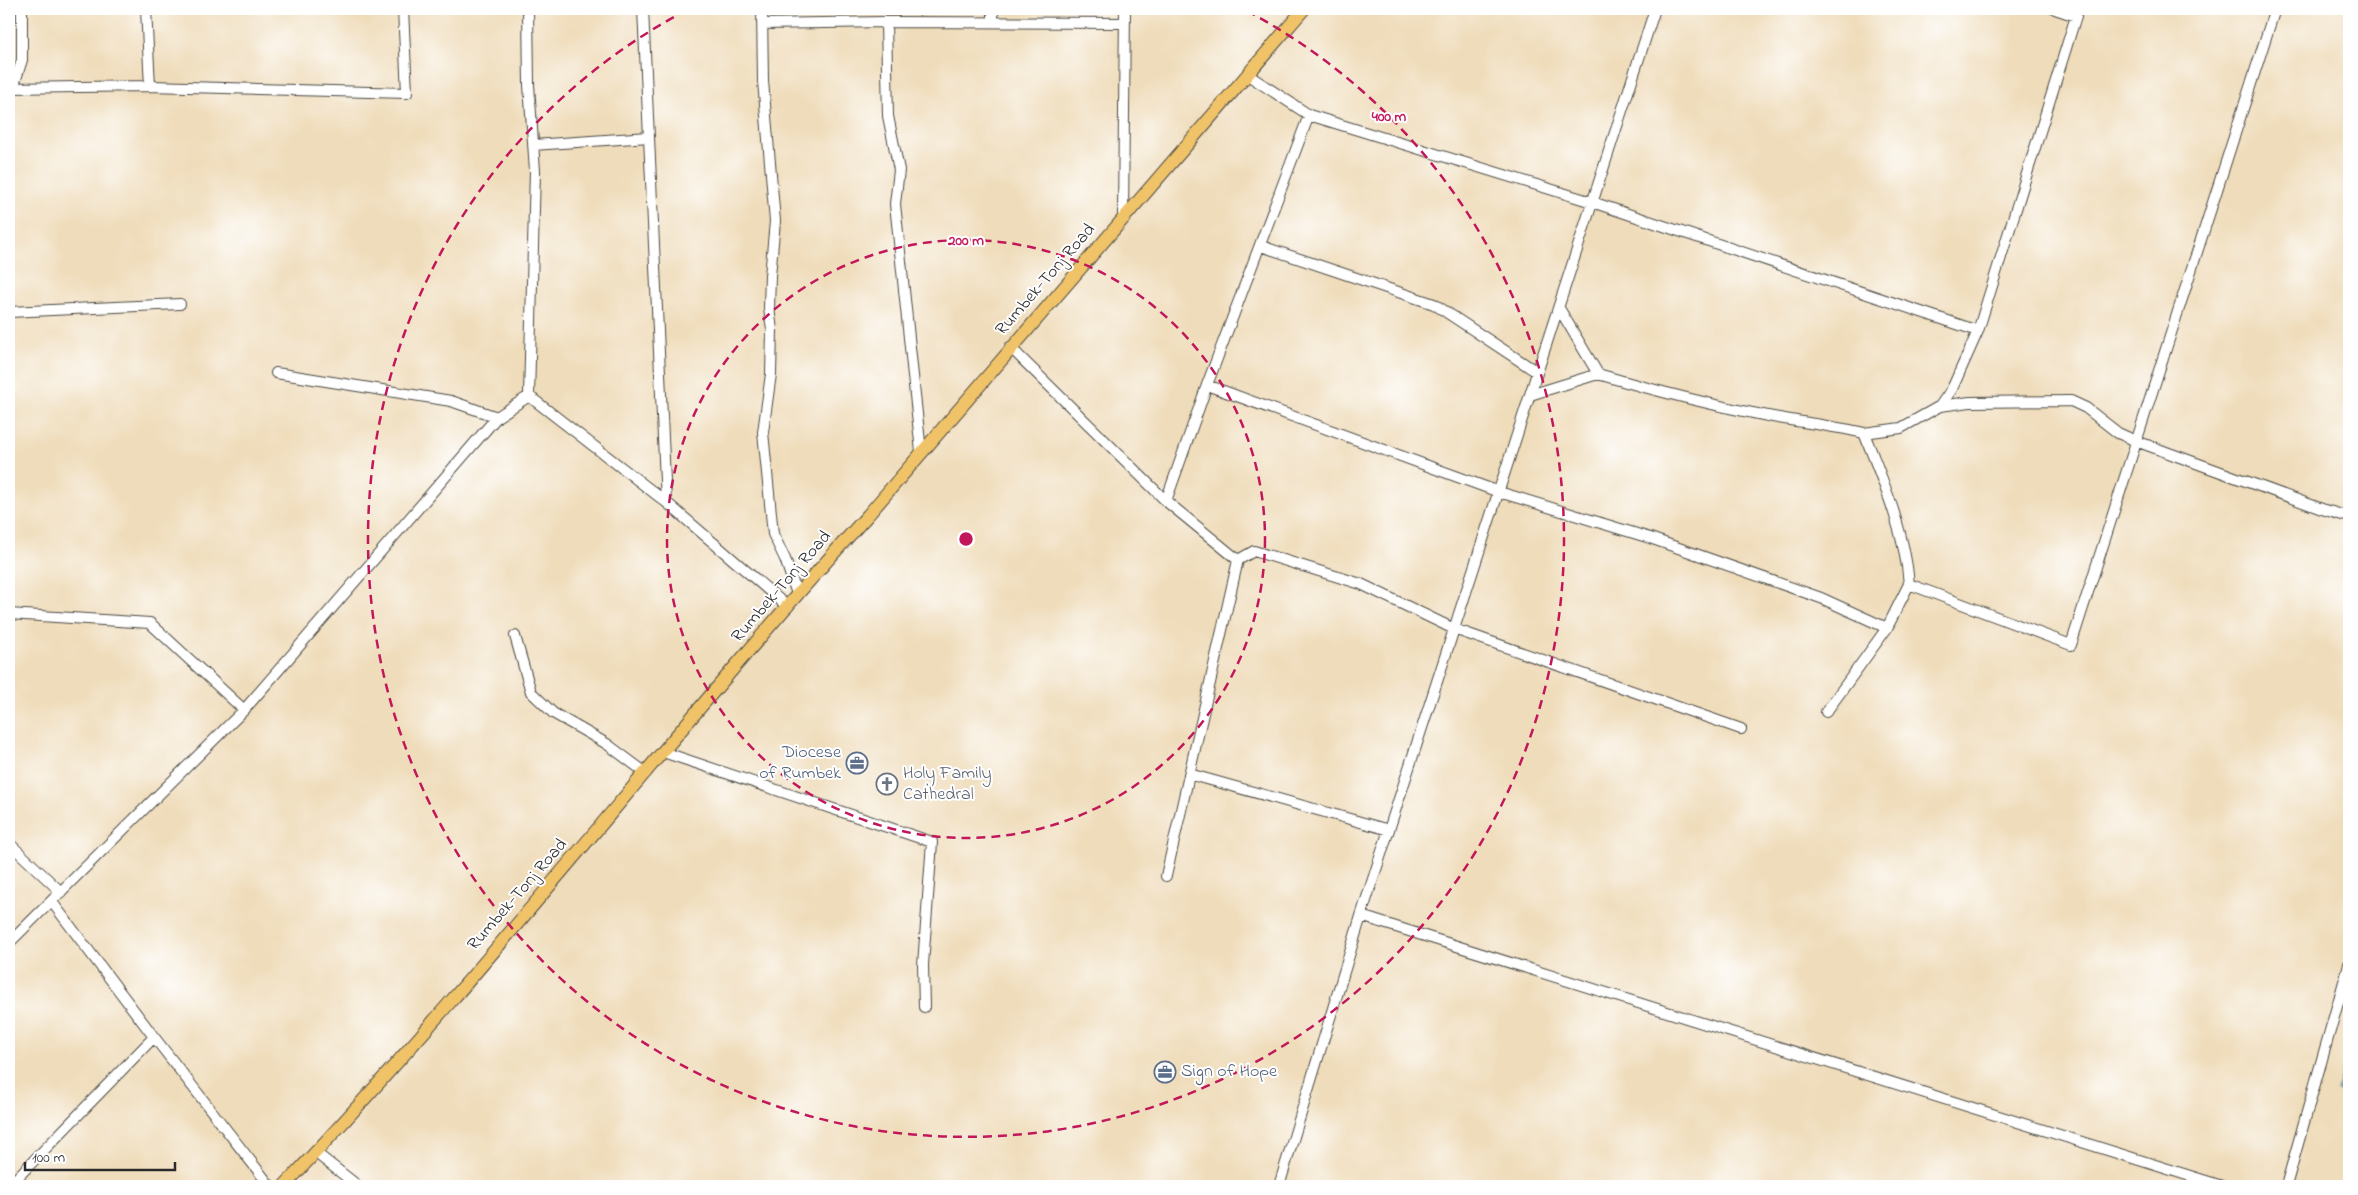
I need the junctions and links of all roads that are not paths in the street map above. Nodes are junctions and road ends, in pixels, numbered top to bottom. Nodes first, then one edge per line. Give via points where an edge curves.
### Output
1 (22, 9) edge
2 (146, 9) edge
3 (403, 9) edge
4 (528, 9) edge
5 (643, 9) edge
6 (762, 9) edge
7 (993, 9) edge
8 (1125, 9) edge
9 (1304, 9) edge
10 (1655, 9) edge
11 (2055, 9) edge
12 (2275, 9) edge
13 (886, 22) junction
14 (993, 22) junction
15 (1125, 22) junction
16 (762, 24) junction
17 (1248, 75) junction
18 (150, 86) junction
19 (11, 88) edge
20 (1309, 115) junction
21 (649, 137) junction
22 (533, 145) junction
23 (1592, 202) junction
24 (1123, 217) junction
25 (1261, 246) junction
26 (180, 304) dead end
27 (1559, 308) junction
28 (9, 312) edge
29 (1978, 331) junction
30 (1010, 348) junction
31 (1537, 372) junction
32 (276, 373) dead end
33 (1598, 374) junction
34 (1207, 385) junction
35 (1530, 395) junction
36 (529, 396) junction
37 (1940, 406) junction
38 (497, 417) junction
39 (1864, 433) junction
40 (2136, 442) junction
41 (921, 452) junction
42 (1499, 492) junction
43 (666, 502) junction
44 (1166, 502) junction
45 (2349, 517) edge
46 (1238, 560) junction
47 (1909, 584) junction
48 (797, 594) junction
49 (788, 607) junction
50 (9, 614) edge
51 (1887, 628) junction
52 (1454, 629) junction
53 (515, 636) dead end
54 (244, 710) junction
55 (1826, 712) dead end
56 (1741, 729) dead end
57 (663, 752) junction
58 (646, 773) junction
59 (1189, 774) junction
60 (1389, 830) junction
61 (9, 843) edge
62 (1166, 876) dead end
63 (61, 892) junction
64 (52, 902) junction
65 (1361, 916) junction
66 (9, 943) edge
67 (2349, 964) edge
68 (924, 1007) dead end
69 (154, 1037) junction
70 (316, 1153) junction
71 (9, 1186) edge
72 (270, 1186) edge
73 (284, 1186) edge
74 (358, 1186) edge
75 (1279, 1186) edge
76 (2222, 1186) edge
77 (2286, 1186) edge

1 - 19 street via 22,60
2 - 18 street
3 - 18 street via 407,93
4 - 22 street
5 - 21 street
6 - 16 street
7 - 14 street
8 - 15 street
9 - 17 main road, Rumbek-Tonj Road
10 - 23 street
11 - 29 street via 2076,16
12 - 40 street
13 - 14 street
13 - 16 street
13 - 41 street via 888,116 900,170 895,204
14 - 15 street
15 - 24 street
16 - 48 street via 763,81 775,221 769,308 771,374 763,432 773,534
17 - 20 street
17 - 24 main road, Rumbek-Tonj Road
18 - 19 street
20 - 23 street
20 - 25 street
21 - 22 street
21 - 43 street
22 - 36 street
23 - 27 street
23 - 29 street
24 - 30 main road, Rumbek-Tonj Road
25 - 31 street via 1434,304
25 - 34 street
26 - 28 street
27 - 31 street
27 - 33 street
29 - 37 street via 1952,389
30 - 41 main road, Rumbek-Tonj Road
30 - 44 street
31 - 35 street
32 - 38 street via 451,402
33 - 35 street
33 - 39 street via 1773,417
34 - 42 street
34 - 44 street
35 - 42 street
36 - 38 street
36 - 43 street
37 - 39 street via 1901,428
37 - 40 street via 1970,402 2071,401
38 - 54 street
39 - 47 street via 1886,489 1908,565
40 - 45 street
40 - 47 street via 2071,645
41 - 48 main road, Rumbek-Tonj Road
42 - 51 street via 1650,538 1794,588
42 - 52 street
43 - 49 street
44 - 46 street
46 - 52 street via 1254,551 1361,584
46 - 59 street
47 - 51 street
48 - 49 main road, Rumbek-Tonj Road
49 - 57 main road, Rumbek-Tonj Road
50 - 54 street via 150,623
51 - 55 street
52 - 56 street
52 - 60 street
53 - 58 street via 532,692 553,713 607,744
54 - 63 street
57 - 58 main road, Rumbek-Tonj Road
57 - 68 street via 932,842 923,965
58 - 70 main road, Rumbek-Tonj Road
59 - 60 street
59 - 62 street
60 - 65 street
61 - 63 street
63 - 64 street
64 - 66 street
64 - 69 street
65 - 75 street
65 - 76 street
67 - 77 street
69 - 71 street
69 - 72 street
70 - 73 main road, Rumbek-Tonj Road
70 - 74 street

